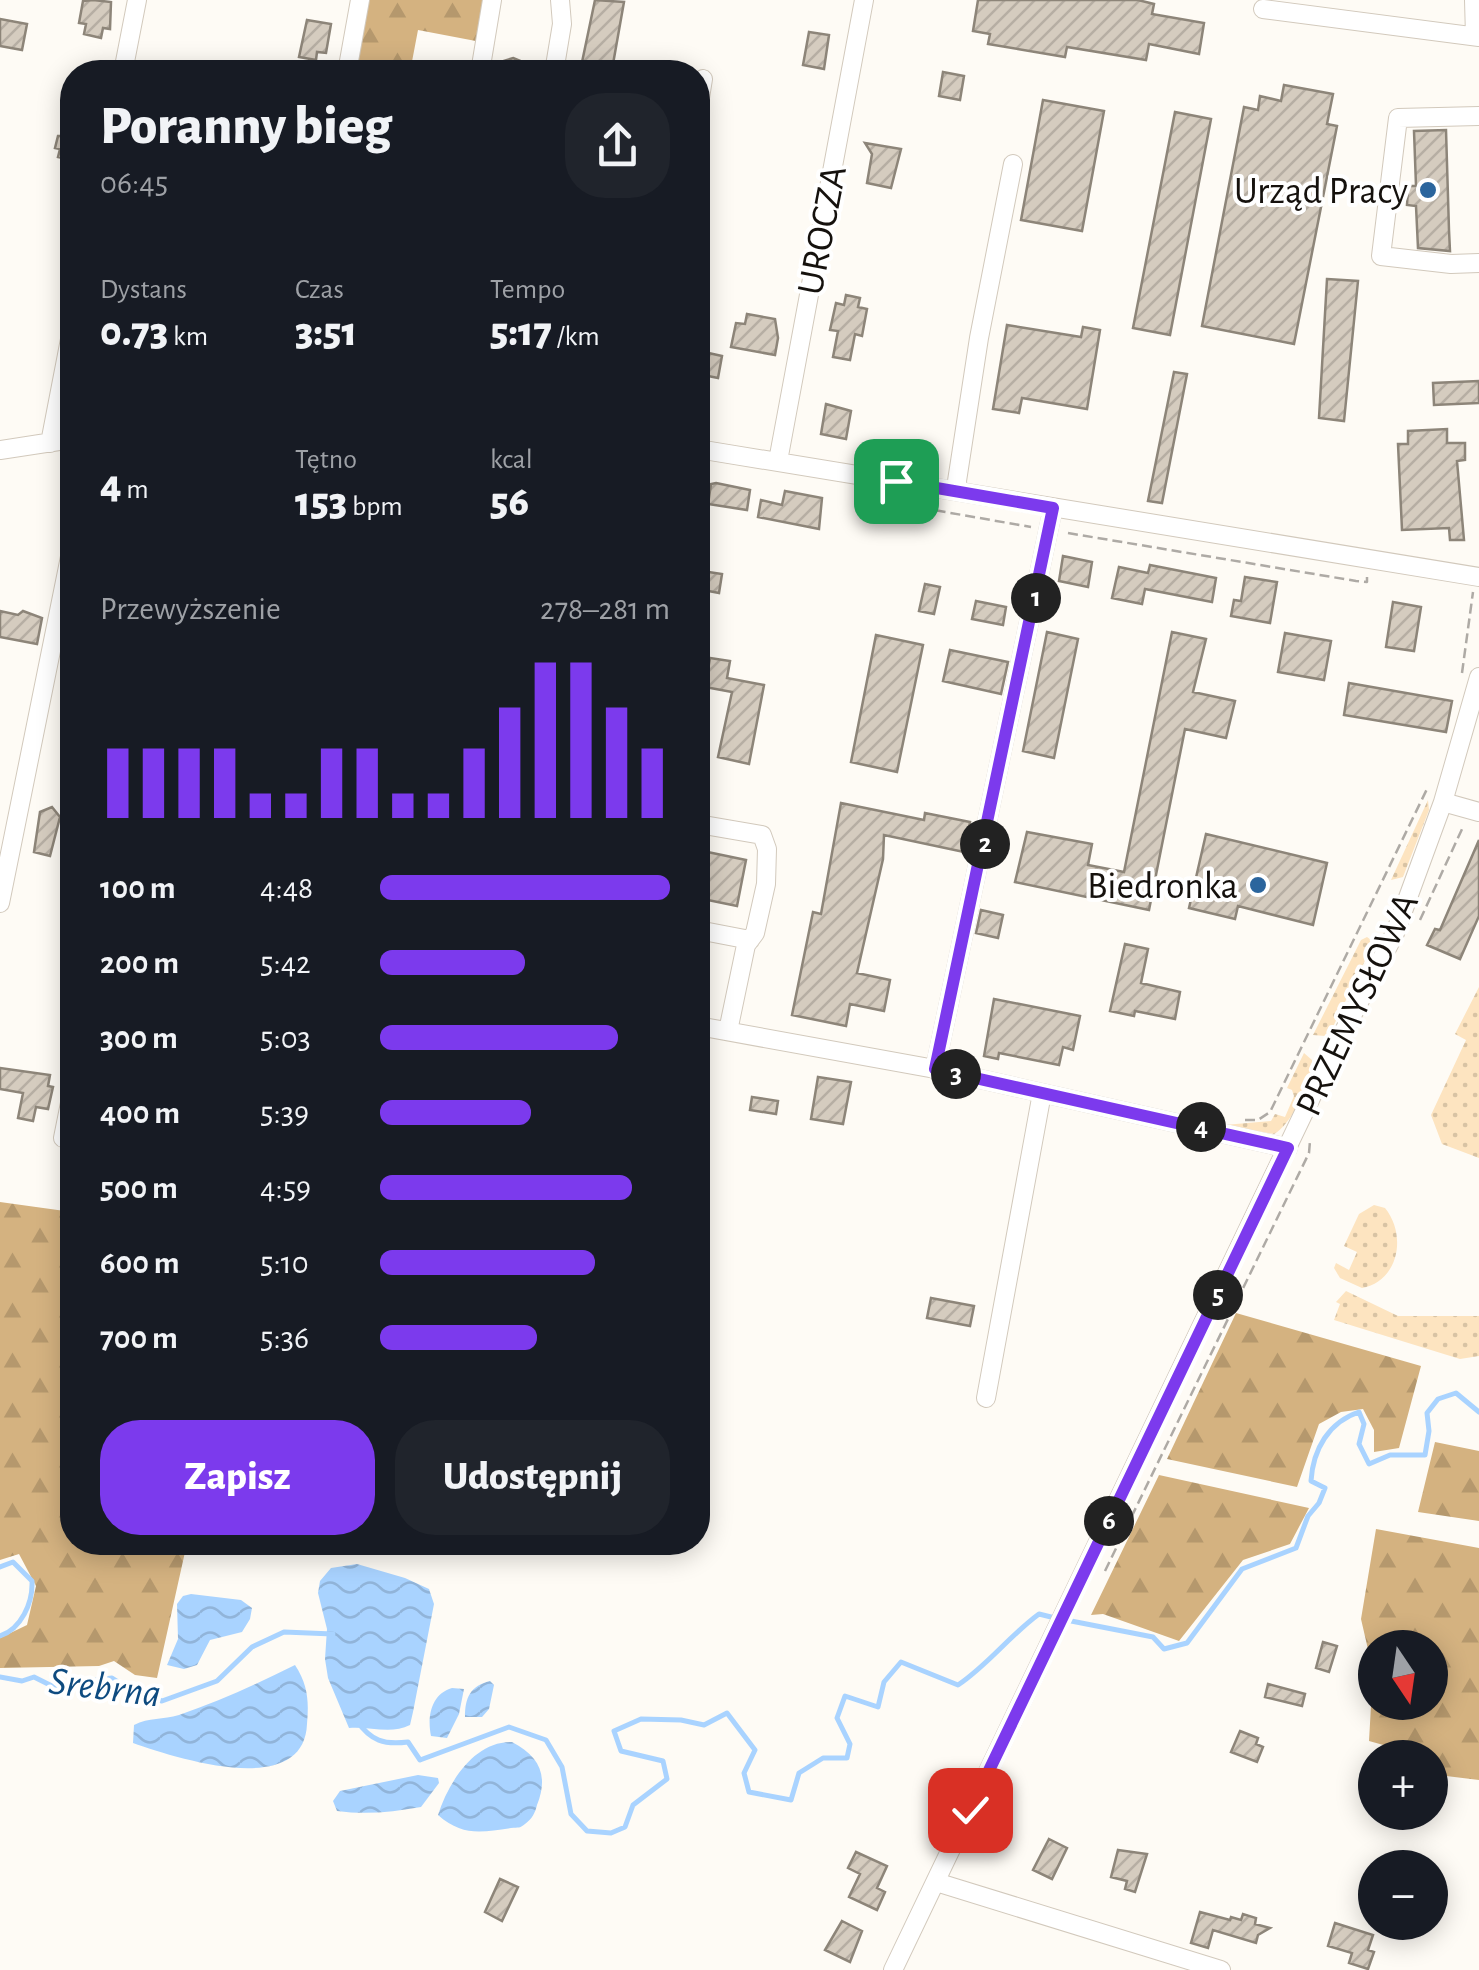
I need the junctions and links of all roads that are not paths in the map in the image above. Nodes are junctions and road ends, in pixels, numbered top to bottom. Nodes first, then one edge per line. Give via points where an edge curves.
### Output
1 (137, 0) edge
2 (360, 0) edge
3 (492, 0) edge
4 (560, 0) edge
5 (864, 0) edge
6 (1474, 0) edge
7 (1264, 9) dead end
8 (1477, 36) edge
9 (125, 60) edge
10 (349, 60) edge
11 (482, 60) edge
12 (556, 60) edge
13 (1479, 116) edge
14 (1013, 164) dead end
15 (1479, 263) edge
16 (60, 391) edge
17 (60, 442) edge
18 (50, 443) junction
19 (0, 450) edge
20 (710, 452) edge
21 (778, 461) junction
22 (958, 491) junction
23 (1053, 508) junction
24 (1475, 583) edge
25 (60, 606) edge
26 (1470, 678) edge
27 (1444, 802) junction
28 (1479, 812) edge
29 (710, 826) edge
30 (0, 903) edge
31 (710, 932) edge
32 (750, 940) junction
33 (710, 1028) edge
34 (728, 1031) junction
35 (935, 1069) junction
36 (1042, 1093) junction
37 (1288, 1148) junction
38 (986, 1398) dead end
39 (936, 1882) junction
40 (893, 1970) edge
41 (1221, 1970) edge

1 - 9 street
2 - 10 street
3 - 11 street
4 - 12 street
5 - 21 street, UROCZA
6 - 8 street
7 - 8 street
13 - 15 street via 1398,118 1381,256
14 - 22 street
16 - 18 street
17 - 18 street
18 - 19 street
20 - 21 street
21 - 22 street
22 - 23 street
23 - 24 street
23 - 35 street
25 - 30 street
26 - 27 street, PRZEMYSŁOWA
27 - 28 street
27 - 37 street, PRZEMYSŁOWA via 1395,933
29 - 32 street via 762,836 766,884
31 - 32 street
32 - 34 street
33 - 34 street
34 - 35 street
35 - 36 street
36 - 37 street
36 - 38 street
37 - 39 street, PRZEMYSŁOWA
39 - 40 street, PRZEMYSŁOWA
39 - 41 street

